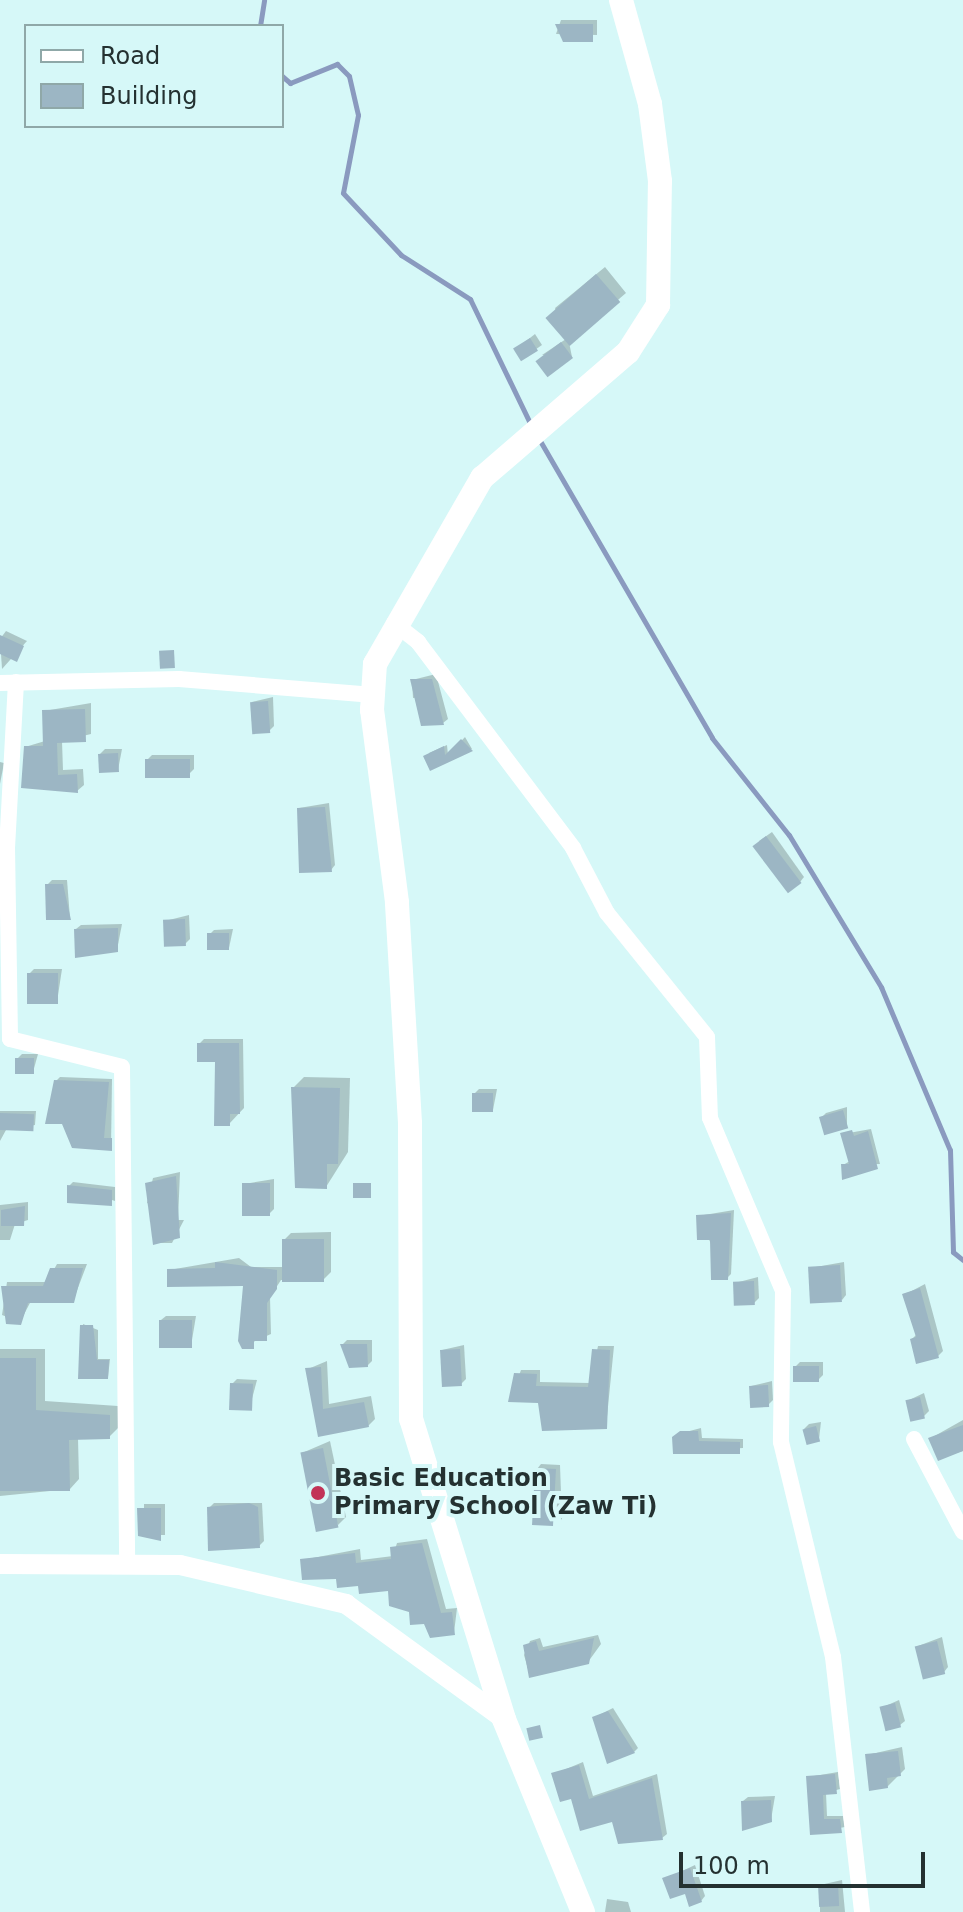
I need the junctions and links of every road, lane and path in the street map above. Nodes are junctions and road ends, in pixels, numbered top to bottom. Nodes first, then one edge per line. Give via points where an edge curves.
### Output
1 (621, 0) edge
2 (394, 623) junction
3 (8, 683) edge
4 (373, 695) junction
5 (914, 1439) dead end
6 (963, 1532) edge
7 (0, 1564) edge
8 (127, 1564) junction
9 (504, 1719) junction
10 (583, 1912) edge
11 (862, 1912) edge

1 - 2 main road via 650,104 660,181 658,305 628,352 482,478
2 - 4 main road via 375,664
2 - 11 street via 418,642 573,848 607,913 707,1037 710,1118 783,1291 781,1442 833,1657
3 - 4 street via 179,679
3 - 8 street via 10,1039 122,1067
4 - 9 main road via 397,902 409,1108 411,1419
5 - 6 street
7 - 8 street
8 - 9 street via 180,1565 346,1604
9 - 10 main road

